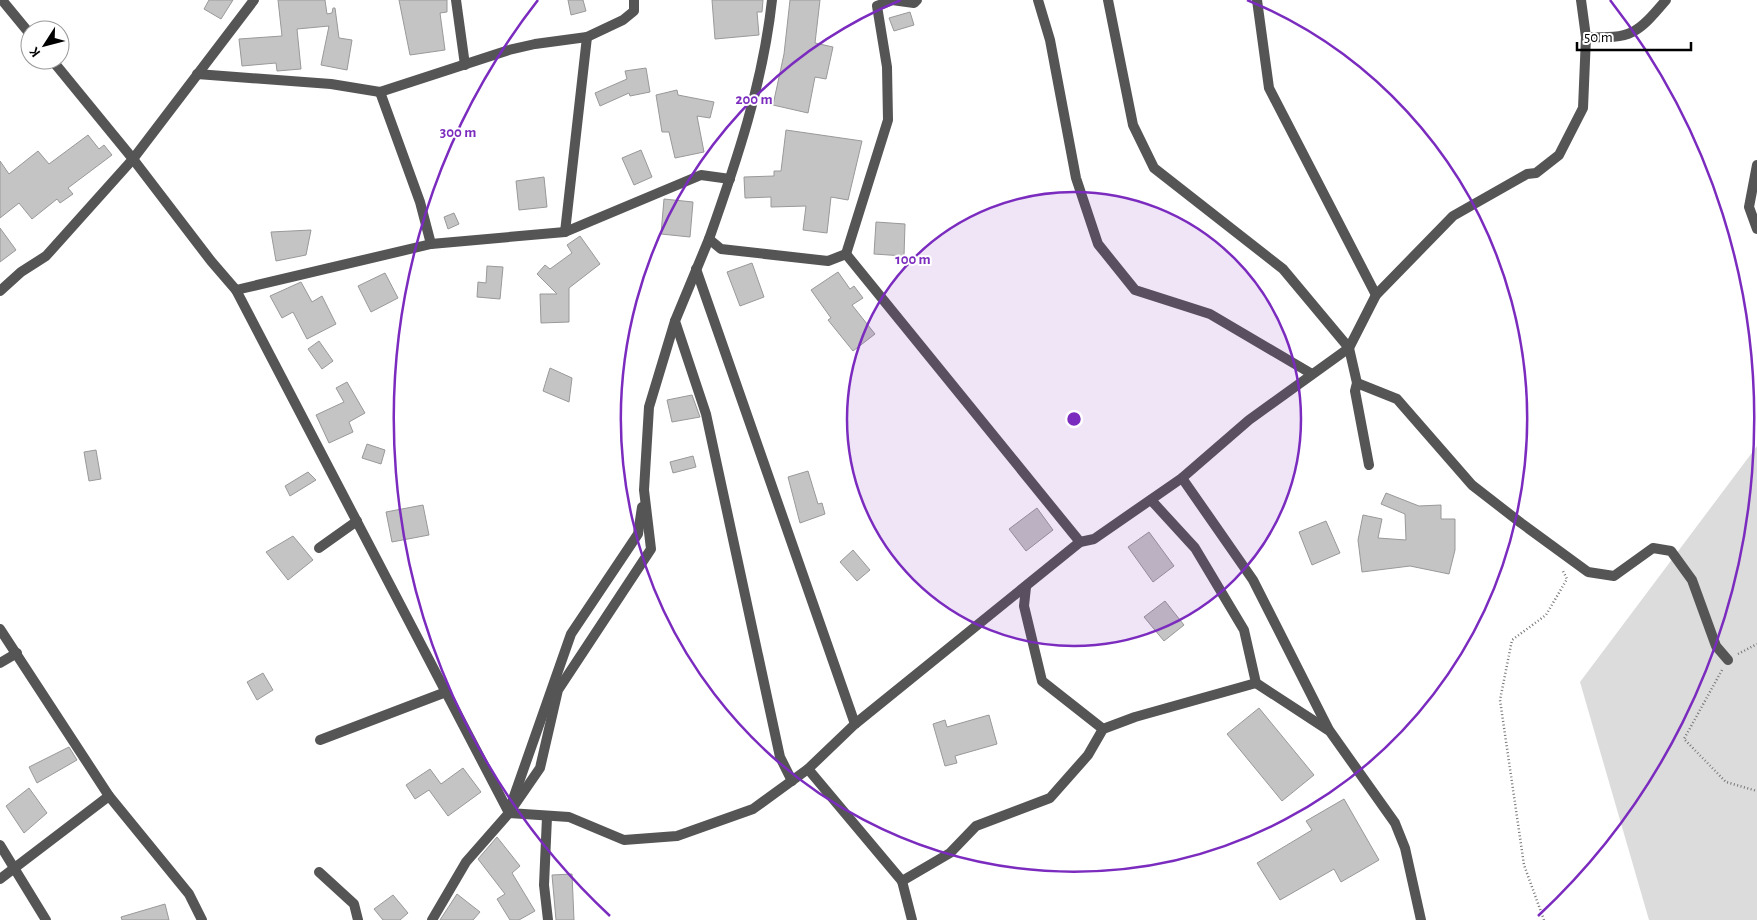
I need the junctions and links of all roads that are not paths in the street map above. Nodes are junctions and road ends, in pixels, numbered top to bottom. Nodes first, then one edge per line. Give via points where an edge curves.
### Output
1 (2, 0) edge
2 (254, 0) edge
3 (456, 0) edge
4 (634, 0) edge
5 (772, 0) edge
6 (917, 0) edge
7 (1038, 0) edge
8 (1108, 0) edge
9 (1257, 0) edge
10 (1581, 0) edge
11 (1666, 0) edge
12 (20, 22) edge
13 (588, 37) junction
14 (1586, 37) junction
15 (465, 65) junction
16 (60, 70) edge
17 (197, 74) junction
18 (380, 92) junction
19 (132, 159) junction
20 (1757, 165) edge
21 (730, 179) junction
22 (1757, 229) edge
23 (565, 232) junction
24 (709, 239) junction
25 (431, 244) junction
26 (846, 254) junction
27 (696, 269) junction
28 (236, 290) junction
29 (0, 291) edge
30 (1376, 295) junction
31 (675, 321) junction
32 (1348, 348) junction
33 (1312, 374) junction
34 (1357, 383) junction
35 (1369, 464) dead end
36 (1182, 478) junction
37 (1151, 500) junction
38 (357, 521) junction
39 (1080, 542) junction
40 (319, 548) dead end
41 (1026, 587) junction
42 (0, 629) edge
43 (17, 653) junction
44 (1728, 660) road end
45 (0, 663) edge
46 (1256, 683) junction
47 (446, 692) junction
48 (855, 724) junction
49 (1103, 729) junction
50 (1329, 730) junction
51 (320, 740) dead end
52 (808, 769) junction
53 (792, 781) junction
54 (109, 796) junction
55 (509, 813) junction
56 (547, 817) junction
57 (0, 844) edge
58 (16, 868) junction
59 (319, 872) dead end
60 (0, 879) edge
61 (902, 880) junction
62 (46, 920) edge
63 (202, 920) edge
64 (358, 920) edge
65 (432, 920) edge
66 (548, 920) edge
67 (912, 920) edge
68 (1421, 920) edge

1 - 12 street
2 - 17 street
3 - 15 street
4 - 13 street via 634,10 623,20
5 - 21 street via 756,97
6 - 26 street via 914,3 892,0 877,6 887,67 888,120
7 - 33 street via 1050,40 1076,178 1098,244 1135,290 1210,314
8 - 32 street via 1133,125 1154,168 1283,269
9 - 30 street via 1269,88
10 - 14 street
11 - 14 street via 1642,28 1614,38
13 - 15 street via 534,44
13 - 23 street
14 - 30 street via 1583,108 1559,154 1536,173 1527,174 1453,216
15 - 18 street
16 - 19 street
17 - 18 street via 330,84
17 - 19 street
18 - 25 street via 420,202
19 - 28 street
19 - 29 street via 46,256
20 - 22 street via 1749,207
21 - 23 street via 701,174
21 - 24 street
23 - 25 street
24 - 26 street via 721,249 828,261
24 - 27 street
25 - 28 street
26 - 39 street
27 - 31 street
27 - 48 street
28 - 38 street
30 - 32 street
31 - 53 street via 706,414 780,757
31 - 55 street via 642,416 642,509 638,534 570,634
31 - 55 street via 649,407 644,490 651,549 558,690 540,768
32 - 33 street
32 - 34 street
33 - 36 street via 1249,420
34 - 35 street via 1355,391
34 - 44 street via 1397,399 1472,485 1588,572 1614,576 1652,548 1671,551 1692,580 1716,646
36 - 37 street
36 - 50 street via 1253,580
37 - 39 street via 1094,540
37 - 46 street via 1195,548 1244,630
38 - 40 street
38 - 47 street
39 - 41 street
41 - 48 street
41 - 49 street via 1024,606 1042,681
42 - 43 street
43 - 45 street
43 - 54 street
46 - 49 street
46 - 50 street
47 - 51 street
47 - 55 street
48 - 52 street
49 - 61 street via 1088,755 1050,798 976,826 950,853
50 - 68 street via 1395,823 1405,848
52 - 53 street
52 - 61 street
53 - 56 street via 753,809 677,836 624,840 569,817
54 - 58 street
54 - 63 street via 189,894
55 - 56 street
55 - 65 street via 466,862
56 - 66 street via 544,885
57 - 58 street
58 - 60 street
58 - 62 street
59 - 64 street via 354,904
61 - 67 street

